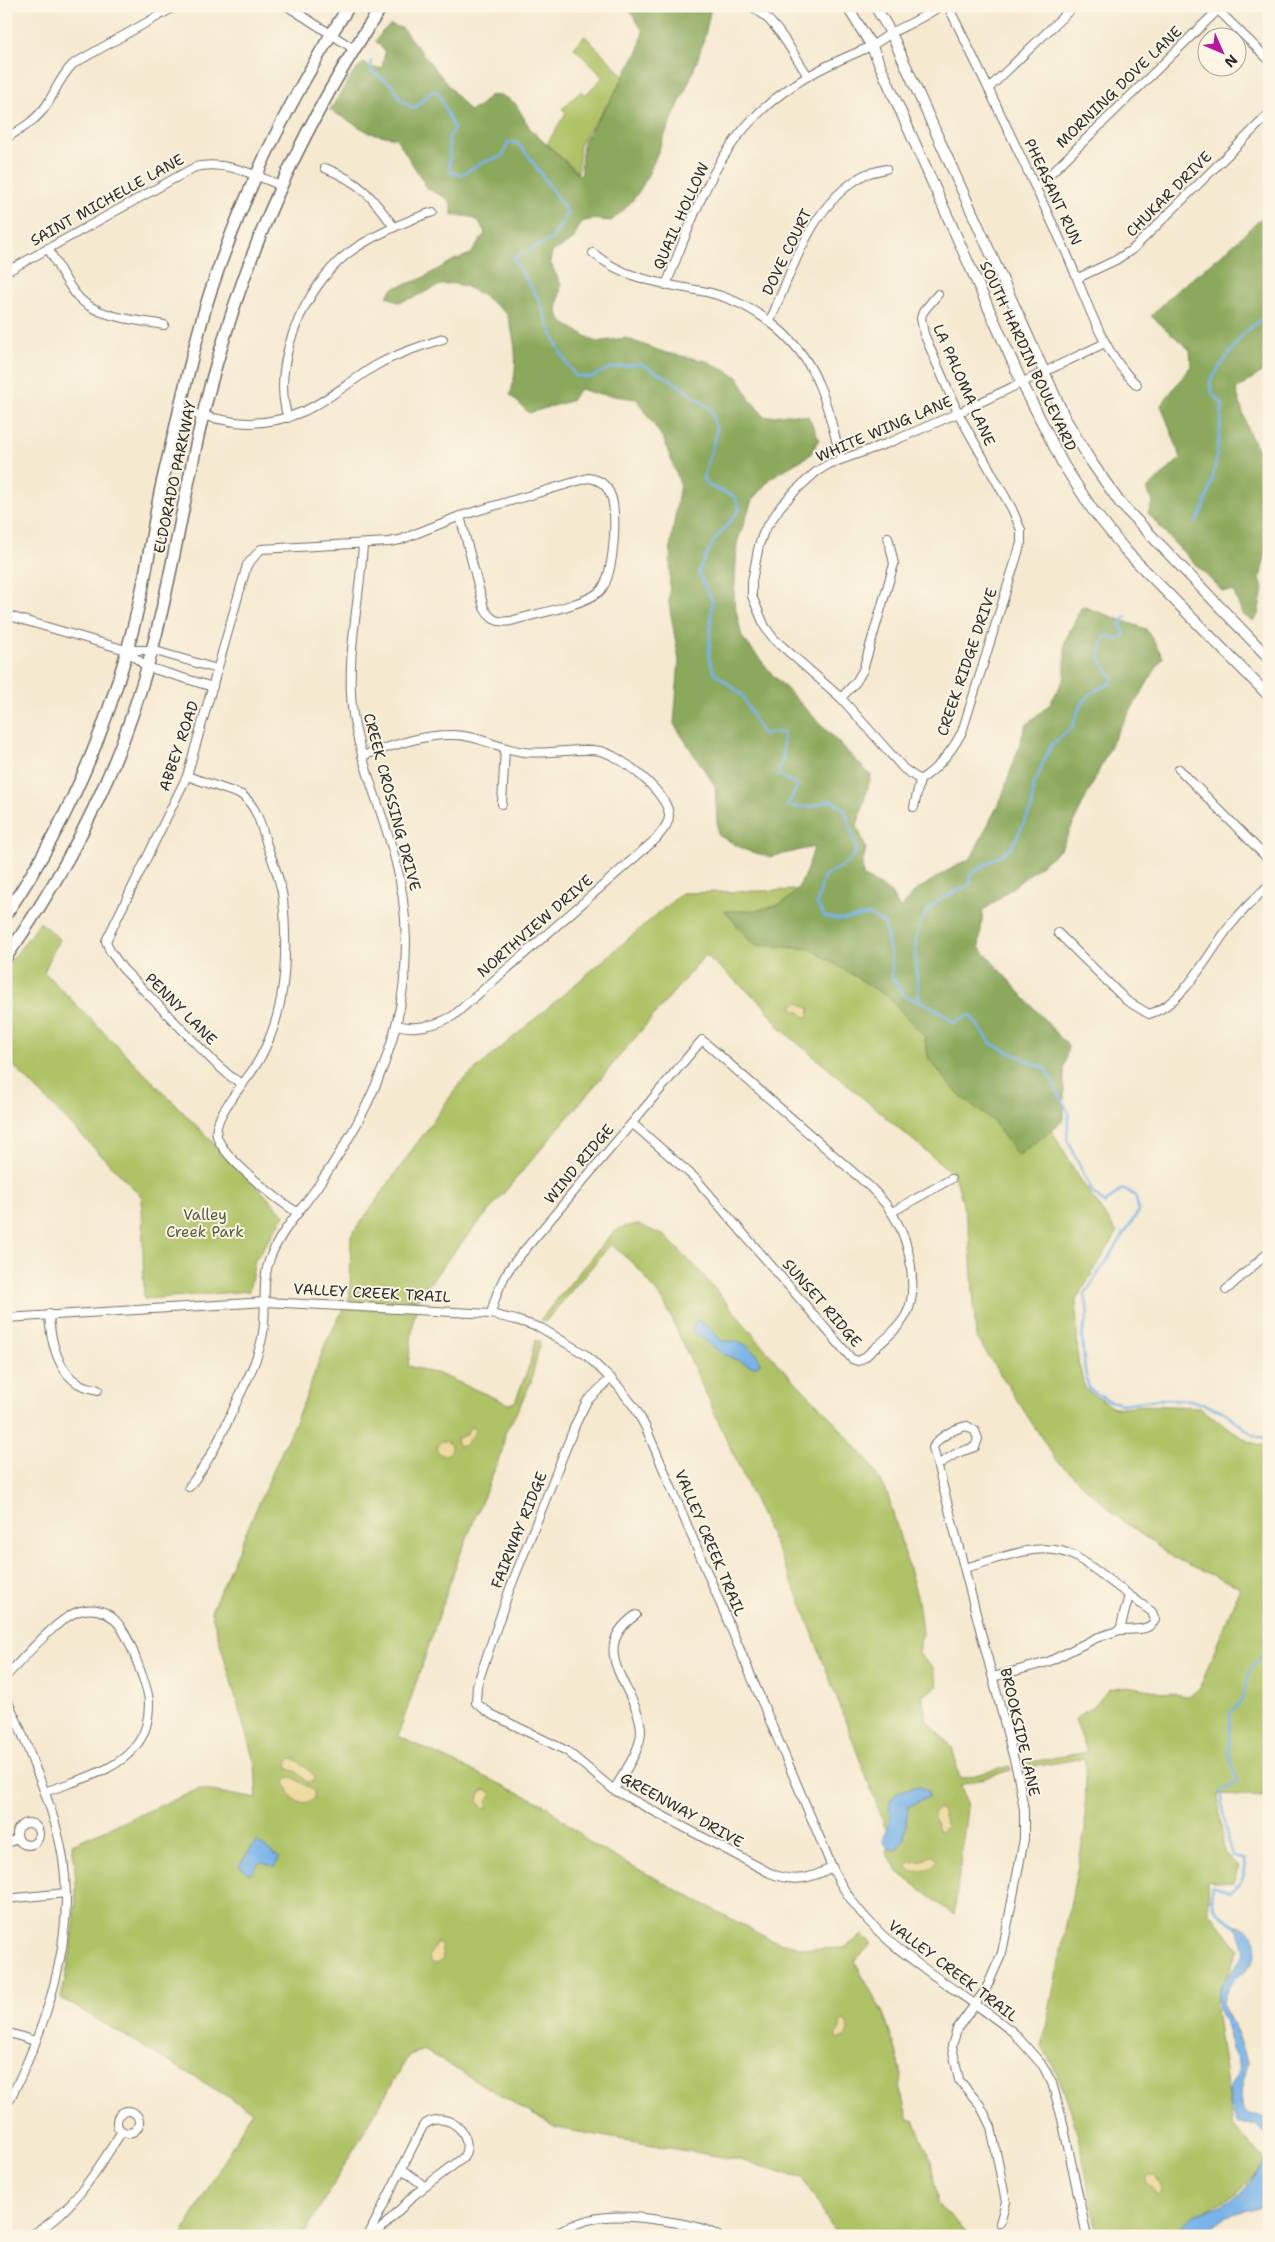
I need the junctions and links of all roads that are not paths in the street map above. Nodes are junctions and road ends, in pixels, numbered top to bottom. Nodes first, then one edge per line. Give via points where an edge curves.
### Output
1 (176, 6) edge
2 (287, 6) edge
3 (349, 6) edge
4 (382, 6) edge
5 (751, 6) edge
6 (847, 6) edge
7 (875, 6) edge
8 (940, 6) edge
9 (948, 6) edge
10 (1074, 6) edge
11 (1220, 8) edge
12 (892, 33) junction
13 (330, 35) junction
14 (871, 46) junction
15 (354, 49) junction
16 (1269, 60) edge
17 (808, 76) junction
18 (989, 88) junction
19 (1269, 114) edge
20 (6, 138) edge
21 (325, 168) dead end
22 (886, 169) dead end
23 (255, 175) junction
24 (280, 185) junction
25 (1036, 188) junction
26 (433, 212) dead end
27 (394, 227) junction
28 (48, 248) junction
29 (593, 253) dead end
30 (6, 272) edge
31 (1078, 278) junction
32 (666, 286) junction
33 (938, 294) dead end
34 (770, 321) junction
35 (164, 325) dead end
36 (443, 339) dead end
37 (1105, 342) junction
38 (1044, 370) junction
39 (1022, 384) junction
40 (1137, 385) dead end
41 (180, 411) junction
42 (958, 413) junction
43 (203, 415) junction
44 (288, 418) junction
45 (841, 459) junction
46 (460, 516) junction
47 (888, 537) dead end
48 (1021, 543) joint
49 (363, 544) junction
50 (6, 615) edge
51 (126, 650) junction
52 (152, 650) junction
53 (1269, 658) edge
54 (148, 667) junction
55 (217, 669) junction
56 (213, 687) junction
57 (1269, 696) edge
58 (841, 698) junction
59 (505, 748) junction
60 (362, 756) junction
61 (1179, 769) dead end
62 (187, 776) junction
63 (920, 780) junction
64 (502, 804) dead end
65 (914, 807) dead end
66 (1269, 860) edge
67 (1269, 885) edge
68 (6, 914) edge
69 (1058, 933) dead end
70 (108, 946) joint
71 (6, 957) edge
72 (396, 1025) junction
73 (702, 1040) joint
74 (243, 1084) junction
75 (632, 1123) junction
76 (951, 1179) dead end
77 (892, 1212) junction
78 (298, 1213) junction
79 (1269, 1252) edge
80 (1226, 1290) dead end
81 (266, 1302) junction
82 (49, 1314) junction
83 (491, 1314) junction
84 (6, 1318) edge
85 (611, 1378) junction
86 (98, 1390) dead end
87 (938, 1464) junction
88 (189, 1487) dead end
89 (965, 1568) junction
90 (1129, 1595) junction
91 (636, 1615) dead end
92 (1120, 1630) junction
93 (6, 1676) edge
94 (993, 1677) junction
95 (6, 1699) edge
96 (476, 1703) joint
97 (614, 1790) junction
98 (45, 1792) junction
99 (18, 1838) dead end
100 (6, 1844) edge
101 (832, 1867) junction
102 (66, 1893) junction
103 (6, 1898) edge
104 (976, 2004) junction
105 (6, 2032) edge
106 (35, 2041) junction
107 (6, 2107) edge
108 (122, 2131) dead end
109 (401, 2168) junction
110 (424, 2186) junction
111 (1000, 2223) dead end
112 (29, 2236) edge
113 (368, 2236) edge
114 (374, 2236) edge
115 (553, 2236) edge
116 (718, 2236) edge
117 (1087, 2236) edge

1 - 20 street via 73,64 63,74 48,104 39,114
2 - 13 street
3 - 13 main road, ELDORADO PARKWAY
4 - 15 main road, ELDORADO PARKWAY
5 - 17 street via 776,28
6 - 14 main road, SOUTH HARDIN BOULEVARD
7 - 12 main road, SOUTH HARDIN BOULEVARD
8 - 12 street, QUAIL HOLLOW
9 - 18 street, PHEASANT RUN
10 - 18 street
11 - 16 street
11 - 25 street, MORNING DOVE LANE
12 - 14 street, QUAIL HOLLOW
12 - 38 main road, SOUTH HARDIN BOULEVARD
13 - 15 street
13 - 23 main road, ELDORADO PARKWAY
14 - 17 street, QUAIL HOLLOW
14 - 39 main road, SOUTH HARDIN BOULEVARD
15 - 24 main road, ELDORADO PARKWAY
17 - 32 street, QUAIL HOLLOW via 764,106 728,147 698,204
18 - 25 street, PHEASANT RUN
19 - 31 street, CHUKAR DRIVE via 1133,249
21 - 27 street via 349,178 372,197
22 - 34 street, DOVE COURT via 865,174 822,210
23 - 24 street, SAINT MICHELLE LANE
23 - 28 street, SAINT MICHELLE LANE via 219,164 195,167
23 - 41 main road, ELDORADO PARKWAY via 210,293
24 - 43 main road, ELDORADO PARKWAY via 241,283
25 - 31 street, PHEASANT RUN
26 - 27 street
27 - 44 street via 348,254 321,281 304,309 286,356 283,390
28 - 30 street, SAINT MICHELLE LANE
28 - 35 street via 71,288 84,302 112,314
29 - 32 street via 624,273
31 - 37 street, PHEASANT RUN
32 - 34 street via 720,295
33 - 42 street, LA PALOMA LANE via 923,312 921,324
34 - 45 street via 813,371
36 - 44 street via 391,358 330,398
37 - 38 street, WHITE WING LANE
37 - 40 street, PHEASANT RUN via 1121,368
38 - 39 street, WHITE WING LANE
38 - 53 main road, SOUTH HARDIN BOULEVARD via 1065,418 1120,503
39 - 42 street, WHITE WING LANE
39 - 57 main road, SOUTH HARDIN BOULEVARD via 1063,464 1109,531
41 - 43 street
41 - 51 main road, ELDORADO PARKWAY via 163,477 140,601
42 - 45 street, WHITE WING LANE
42 - 48 street, LA PALOMA LANE via 1012,509 1021,530
43 - 44 street via 245,423
43 - 52 main road, ELDORADO PARKWAY
45 - 58 street, WHITE WING LANE via 816,472 770,520 758,545 752,596 765,627 774,639
46 - 46 street via 579,480 596,479 607,487 613,505 612,556 606,585 589,599 511,621 493,620 484,608
46 - 49 street via 400,540
47 - 58 street via 894,564 890,580 862,670
48 - 63 street, CREEK RIDGE DRIVE via 962,732 950,753
49 - 55 street, ABBEY ROAD via 262,549 247,565
49 - 60 street, CREEK CROSSING DRIVE via 350,675 353,713
50 - 51 street
51 - 52 street
51 - 54 street
51 - 68 main road, ELDORADO PARKWAY via 82,779 52,839
52 - 54 main road, ELDORADO PARKWAY
52 - 55 street
54 - 56 street
54 - 71 main road, ELDORADO PARKWAY via 124,737 88,821 58,877
55 - 56 street, ABBEY ROAD
56 - 62 street, ABBEY ROAD
58 - 63 street, WHITE WING LANE via 904,769
59 - 60 street via 452,735 406,742
59 - 64 street
59 - 72 street, NORTHVIEW DRIVE via 540,753 593,750 626,762 662,800 668,811 666,825 656,839 453,1016 426,1026
60 - 72 street, CREEK CROSSING DRIVE via 403,894 405,952
61 - 66 street
62 - 70 street, ABBEY ROAD via 108,934
62 - 74 street via 242,795 252,805 259,817 283,898 283,979 277,1012 264,1053
63 - 65 street
67 - 69 street via 1231,925 1180,992 1159,1011 1149,1014 1127,1001
70 - 74 street, PENNY LANE via 114,959 151,998 214,1062
72 - 78 street, CREEK CROSSING DRIVE via 362,1115 333,1164
73 - 75 street, WIND RIDGE
73 - 77 street, SUNSET RIDGE via 874,1190
74 - 78 street via 223,1112 216,1135 222,1146 256,1181
75 - 77 street, SUNSET RIDGE via 696,1180 855,1360 866,1357 895,1329 906,1315 911,1301 913,1283 909,1252
75 - 83 street, WIND RIDGE via 506,1273 496,1293
76 - 77 street
78 - 81 street, CREEK CROSSING DRIVE via 274,1247 265,1286
79 - 80 street
81 - 82 street, VALLEY CREEK TRAIL
81 - 83 street, VALLEY CREEK TRAIL
81 - 88 street, CREEK CROSSING DRIVE via 254,1367 212,1455
82 - 84 street, VALLEY CREEK TRAIL
82 - 86 street via 50,1332 65,1369 79,1384
83 - 85 street, VALLEY CREEK TRAIL via 528,1323 563,1340
85 - 96 street, FAIRWAY RIDGE via 587,1402 579,1417 509,1591 477,1685
85 - 101 street, VALLEY CREEK TRAIL via 635,1408 650,1437
87 - 87 street, BROOKSIDE LANE via 933,1448 936,1442 964,1427 973,1429 978,1438 975,1447
87 - 89 street, BROOKSIDE LANE
89 - 90 street via 1028,1551 1054,1549 1076,1557
89 - 94 street, BROOKSIDE LANE
90 - 92 street
90 - 92 street via 1152,1612 1155,1620 1145,1628
91 - 97 street via 620,1629 614,1648 619,1674 640,1722 641,1737
92 - 94 street via 1102,1635 1048,1662
93 - 98 street via 64,1620 77,1612 92,1610 107,1613 123,1628 147,1688 147,1723 133,1749 110,1767
94 - 104 street, BROOKSIDE LANE via 1020,1781 1024,1831 1019,1874 1002,1953
95 - 98 street
96 - 97 street, GREENWAY DRIVE via 491,1714 567,1751
97 - 101 street, GREENWAY DRIVE via 776,1876 806,1879
98 - 102 street via 60,1841
99 - 100 street
101 - 104 street, VALLEY CREEK TRAIL via 854,1905 880,1934
102 - 103 street
102 - 106 street via 57,1966
104 - 111 street, BROOKSIDE LANE via 954,2034 952,2052 959,2080 980,2105 991,2127 1006,2202
104 - 117 street, VALLEY CREEK TRAIL via 1014,2033 1049,2075 1062,2119
105 - 106 street
106 - 107 street
108 - 112 street via 73,2200
109 - 110 street
109 - 110 street via 421,2130 430,2120 442,2119 460,2128 466,2139 465,2155
109 - 113 street
110 - 114 street
115 - 116 street via 585,2221 614,2215 692,2225

